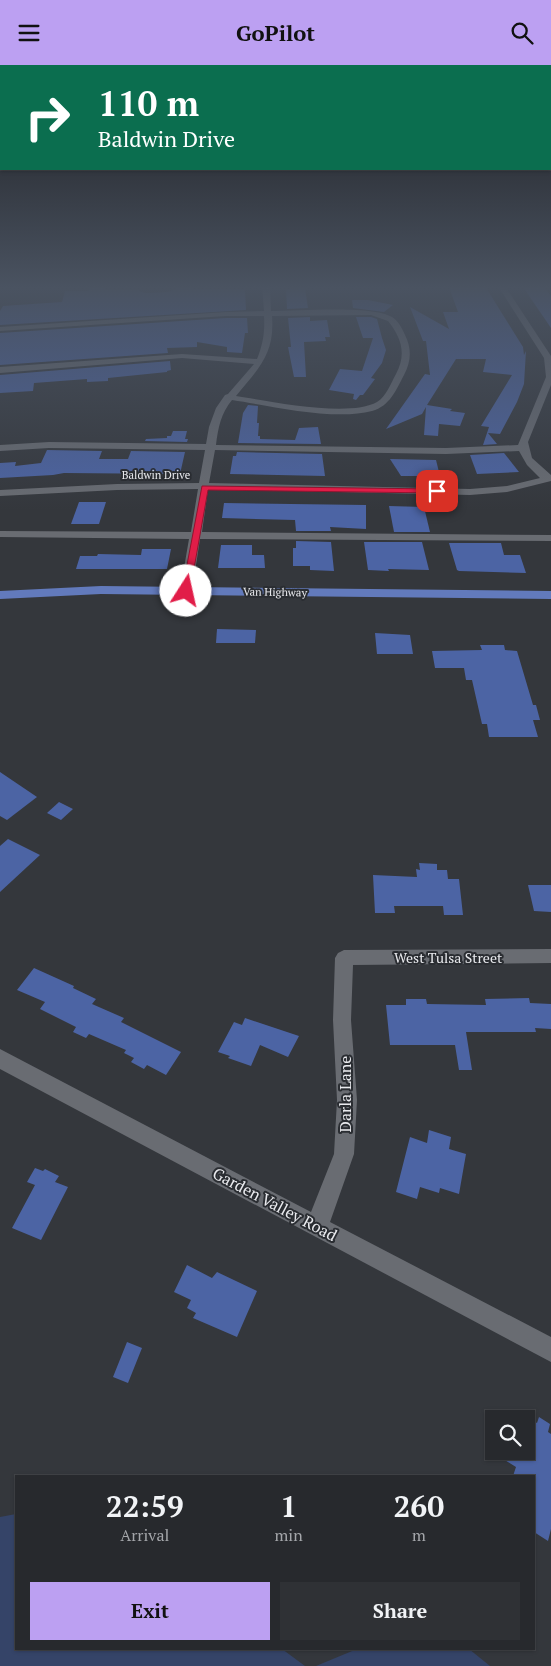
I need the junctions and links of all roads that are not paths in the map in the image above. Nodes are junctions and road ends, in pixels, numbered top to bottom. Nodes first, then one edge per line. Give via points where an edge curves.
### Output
1 (121, 361) edge
2 (243, 361) edge
3 (406, 361) edge
4 (548, 361) edge
5 (260, 362) joint
6 (0, 370) edge
7 (547, 394) edge
8 (228, 397) junction
9 (211, 447) junction
10 (0, 448) edge
11 (523, 448) junction
12 (549, 479) edge
13 (205, 487) junction
14 (0, 493) edge
15 (0, 534) edge
16 (196, 535) junction
17 (551, 538) edge
18 (186, 591) junction
19 (0, 595) edge
20 (551, 595) edge
21 (551, 956) edge
22 (344, 958) joint
23 (0, 1058) edge
24 (316, 1226) junction
25 (551, 1350) edge

1 - 6 street
2 - 5 street
3 - 8 street via 382,403 368,411 344,412
4 - 7 street
5 - 8 street
7 - 11 street
8 - 9 street via 218,414
9 - 10 street via 49,445
9 - 11 street via 446,451
9 - 13 street
11 - 12 street via 531,463
12 - 13 street, Baldwin Drive via 507,489 470,492
13 - 14 street, Baldwin Drive via 70,488
13 - 16 street
15 - 16 street
16 - 17 street
16 - 18 street
18 - 19 main road, Van Highway via 60,591
18 - 20 main road, Van Highway
21 - 22 street, West Tulsa Street
22 - 24 street, Darla Lane via 342,1020 348,1100 344,1153
23 - 24 street, Garden Valley Road
24 - 25 street, Garden Valley Road

